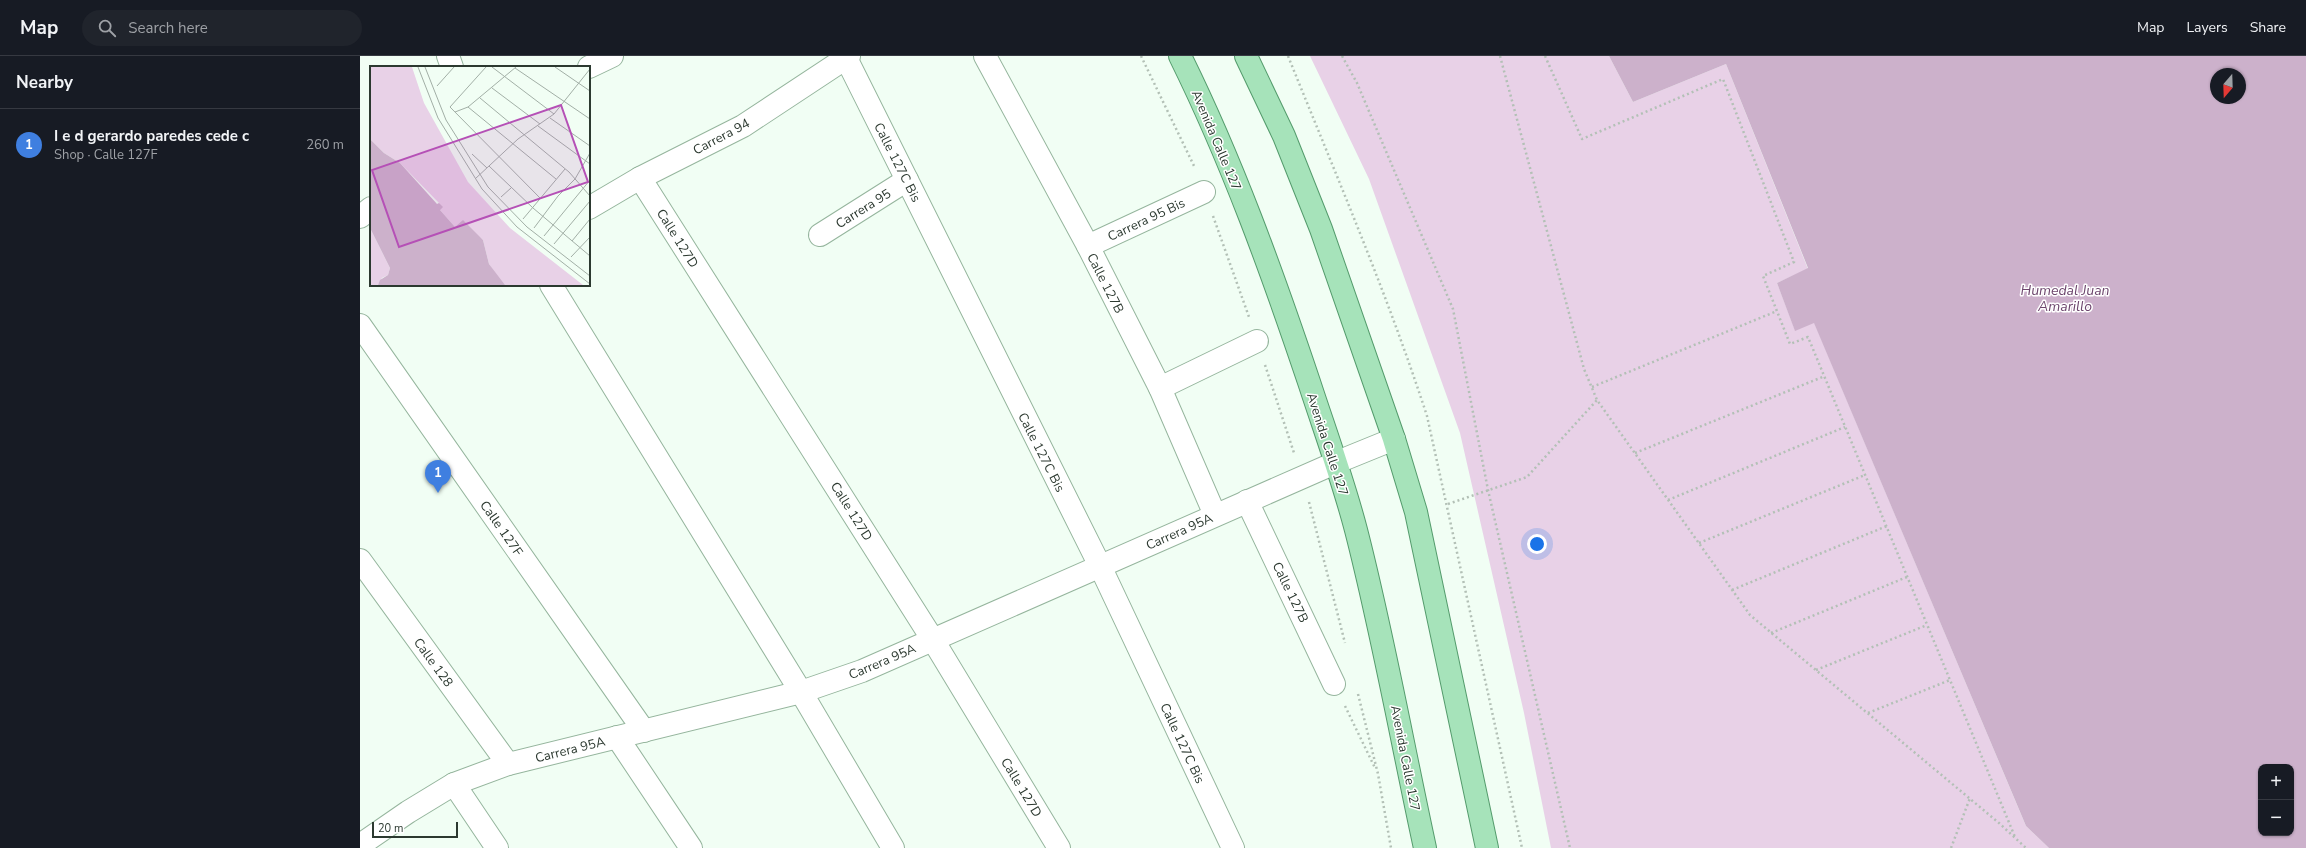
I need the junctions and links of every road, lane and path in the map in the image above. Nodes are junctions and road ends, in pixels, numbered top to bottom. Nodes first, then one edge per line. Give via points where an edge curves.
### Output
1 (448, 56) edge
2 (612, 56) edge
3 (985, 56) edge
4 (1141, 56) edge
5 (1180, 56) edge
6 (1246, 56) edge
7 (1342, 56) edge
8 (1500, 56) edge
9 (1545, 56) edge
10 (848, 57) edge
11 (452, 66) edge
12 (590, 67) edge
13 (640, 178) junction
14 (907, 180) junction
15 (1204, 192) junction
16 (590, 207) edge
17 (370, 209) edge
18 (360, 217) edge
19 (820, 235) dead end
20 (1088, 246) junction
21 (552, 286) edge
22 (1777, 311) junction
23 (360, 326) edge
24 (1257, 341) junction
25 (1825, 376) junction
26 (1592, 387) junction
27 (1160, 388) junction
28 (1597, 400) junction
29 (1845, 427) junction
30 (1394, 439) junction
31 (1635, 453) junction
32 (1335, 463) junction
33 (1865, 475) junction
34 (1302, 477) junction
35 (1488, 490) junction
36 (1668, 500) junction
37 (1247, 501) junction
38 (1448, 504) dead end
39 (1215, 515) junction
40 (1887, 526) junction
41 (1699, 543) junction
42 (360, 560) edge
43 (1100, 566) junction
44 (1908, 577) junction
45 (1732, 590) junction
46 (1927, 625) junction
47 (1771, 633) junction
48 (933, 640) junction
49 (1816, 670) junction
50 (1950, 680) junction
51 (1334, 684) joint
52 (801, 692) junction
53 (1868, 713) junction
54 (644, 731) junction
55 (617, 737) junction
56 (508, 764) junction
57 (1378, 774) dead end
58 (454, 784) junction
59 (1970, 798) junction
60 (2015, 837) junction
61 (360, 846) edge
62 (497, 848) edge
63 (691, 848) edge
64 (893, 848) edge
65 (1059, 848) edge
66 (1232, 848) edge
67 (1425, 848) edge
68 (1487, 848) edge
69 (1570, 848) edge
70 (1951, 848) edge
71 (2026, 848) edge

1 - 11 street
2 - 12 street
3 - 20 street, Calle 127B
4 - 15 path via 1195,167
5 - 32 main road, Avenida Calle 127 via 1229,164 1259,241
6 - 30 main road via 1284,136 1321,229
7 - 35 path via 1357,83 1453,309
8 - 26 path via 1582,361
9 - 22 path via 1582,140 1723,79 1794,262 1763,276
10 - 13 street, Carrera 94 via 743,126
10 - 14 street, Calle 127C Bis
13 - 16 street, Carrera 94
13 - 48 street, Calle 127D
14 - 19 street, Carrera 95
14 - 43 street, Calle 127C Bis
15 - 20 street, Carrera 95 Bis
15 - 24 path
17 - 18 street
20 - 27 street, Calle 127B
21 - 52 street
22 - 25 path via 1790,344 1808,337
22 - 26 path
23 - 54 street, Calle 127F
24 - 27 street
24 - 34 path
25 - 29 path
25 - 31 path
26 - 28 path
27 - 39 street, Calle 127B
28 - 31 path
28 - 35 path via 1527,477
29 - 33 path
29 - 36 path
30 - 32 street, Carrera 95A
30 - 68 main road via 1416,512
31 - 36 path
32 - 34 street, Carrera 95A
32 - 67 main road, Avenida Calle 127 via 1355,528 1387,664
33 - 40 path
33 - 41 path
34 - 37 street, Carrera 95A
35 - 38 path
35 - 69 path
36 - 41 path
37 - 39 street, Carrera 95A
37 - 51 street, Calle 127B
39 - 43 street, Carrera 95A
40 - 44 path
40 - 45 path
41 - 45 path
42 - 56 street, Calle 128
43 - 48 street, Carrera 95A
43 - 66 street, Calle 127C Bis
44 - 46 path
44 - 47 path
45 - 47 path via 1750,615
46 - 49 path
46 - 50 path
47 - 49 path
48 - 52 street, Carrera 95A via 862,671
48 - 65 street, Calle 127D
49 - 53 path
50 - 53 path
50 - 60 path
51 - 57 path
52 - 54 street, Carrera 95A
52 - 64 street
53 - 59 path
54 - 55 street, Carrera 95A
55 - 56 street, Carrera 95A
55 - 63 street
56 - 58 street, Carrera 95A
58 - 61 street, Carrera 95A
58 - 62 street
59 - 60 path
59 - 70 path
60 - 71 path

